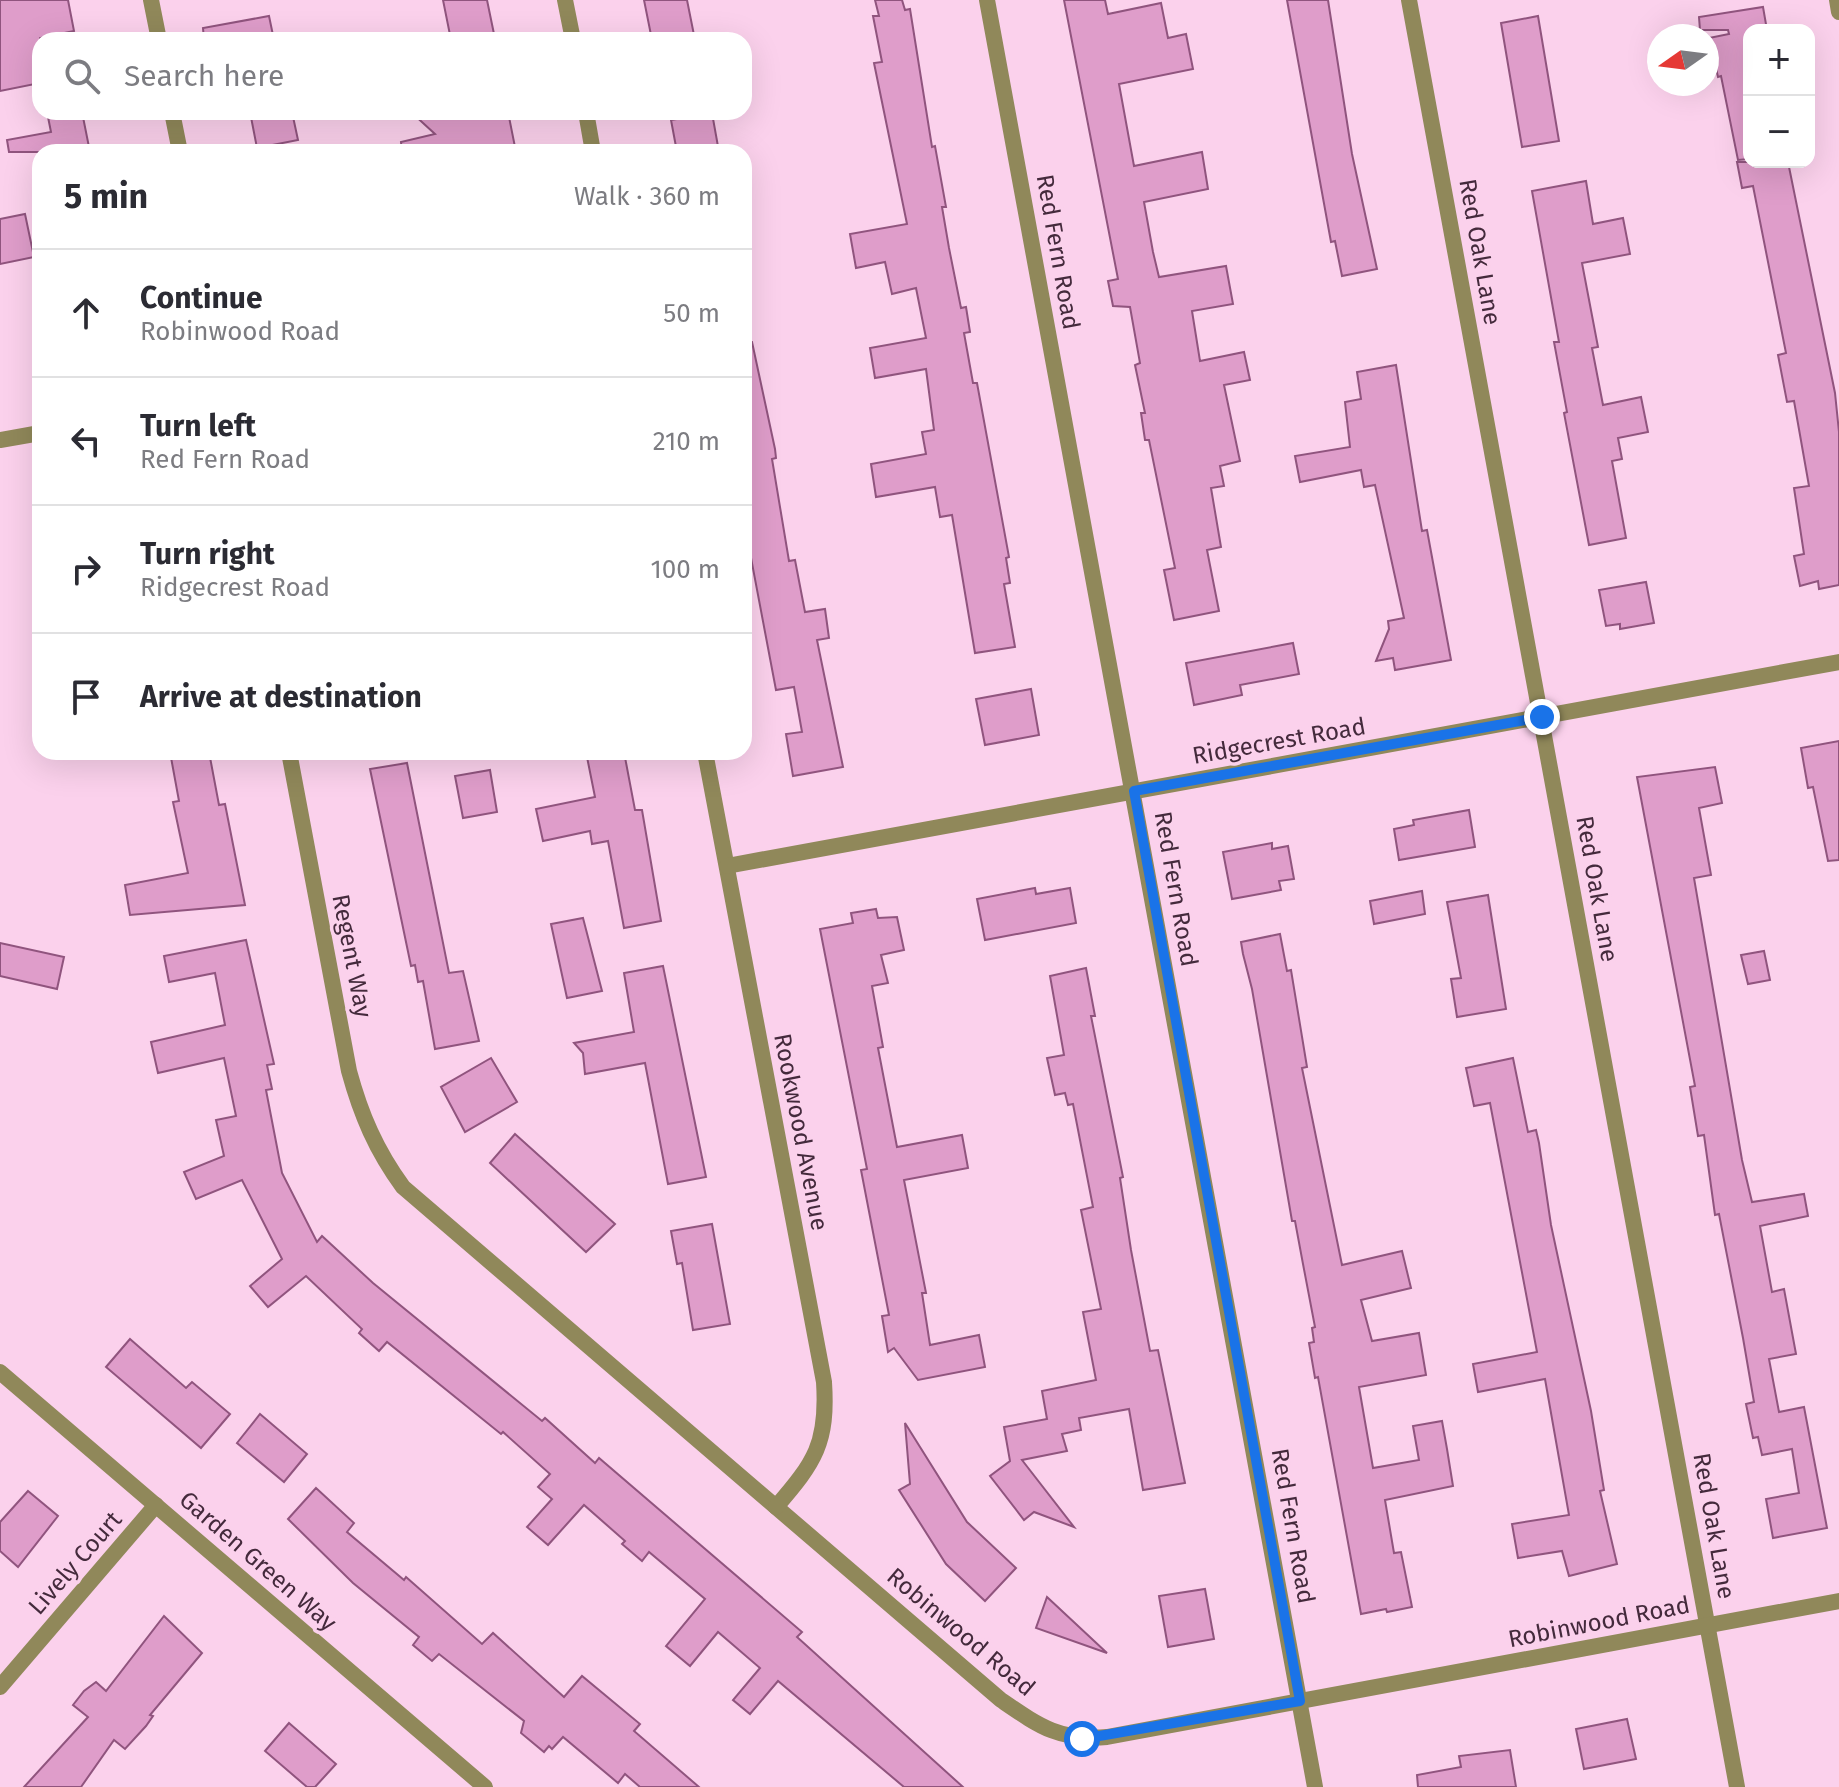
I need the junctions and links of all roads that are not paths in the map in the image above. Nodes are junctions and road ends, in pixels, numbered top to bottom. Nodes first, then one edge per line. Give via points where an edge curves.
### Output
1 (151, 0) edge
2 (565, 0) edge
3 (987, 0) edge
4 (1409, 0) edge
5 (1837, 0) edge
6 (1839, 12) edge
7 (157, 32) edge
8 (571, 32) edge
9 (174, 120) edge
10 (587, 120) edge
11 (178, 144) edge
12 (592, 144) edge
13 (32, 434) edge
14 (0, 440) edge
15 (1839, 662) edge
16 (1542, 717) junction
17 (291, 760) edge
18 (707, 760) edge
19 (1134, 791) junction
20 (727, 866) junction
21 (385, 1163) joint
22 (0, 1372) edge
23 (156, 1505) junction
24 (776, 1507) junction
25 (1839, 1601) edge
26 (1708, 1626) junction
27 (0, 1687) edge
28 (1300, 1701) junction
29 (485, 1787) edge
30 (1315, 1787) edge
31 (1737, 1787) edge

1 - 7 street
2 - 8 street
3 - 19 street, Red Fern Road
4 - 16 street, Red Oak Lane
5 - 6 street
9 - 11 street
10 - 12 street
13 - 14 street
15 - 16 street, Ridgecrest Road
16 - 19 street, Ridgecrest Road
16 - 26 street, Red Oak Lane
17 - 21 street, Regent Way via 349,1071 359,1110
18 - 20 street, Rookwood Avenue
19 - 20 street, Ridgecrest Road
19 - 28 street, Red Fern Road
20 - 24 street, Rookwood Avenue via 824,1382 826,1416 815,1459
21 - 24 street, Robinwood Road via 403,1187 446,1225
22 - 23 street, Garden Green Way
23 - 27 street, Lively Court
23 - 29 street, Garden Green Way
24 - 28 street, Robinwood Road via 1001,1700 1062,1736 1107,1737
25 - 26 street, Robinwood Road
26 - 28 street, Robinwood Road
26 - 31 street, Red Oak Lane
28 - 30 street, Red Fern Road

